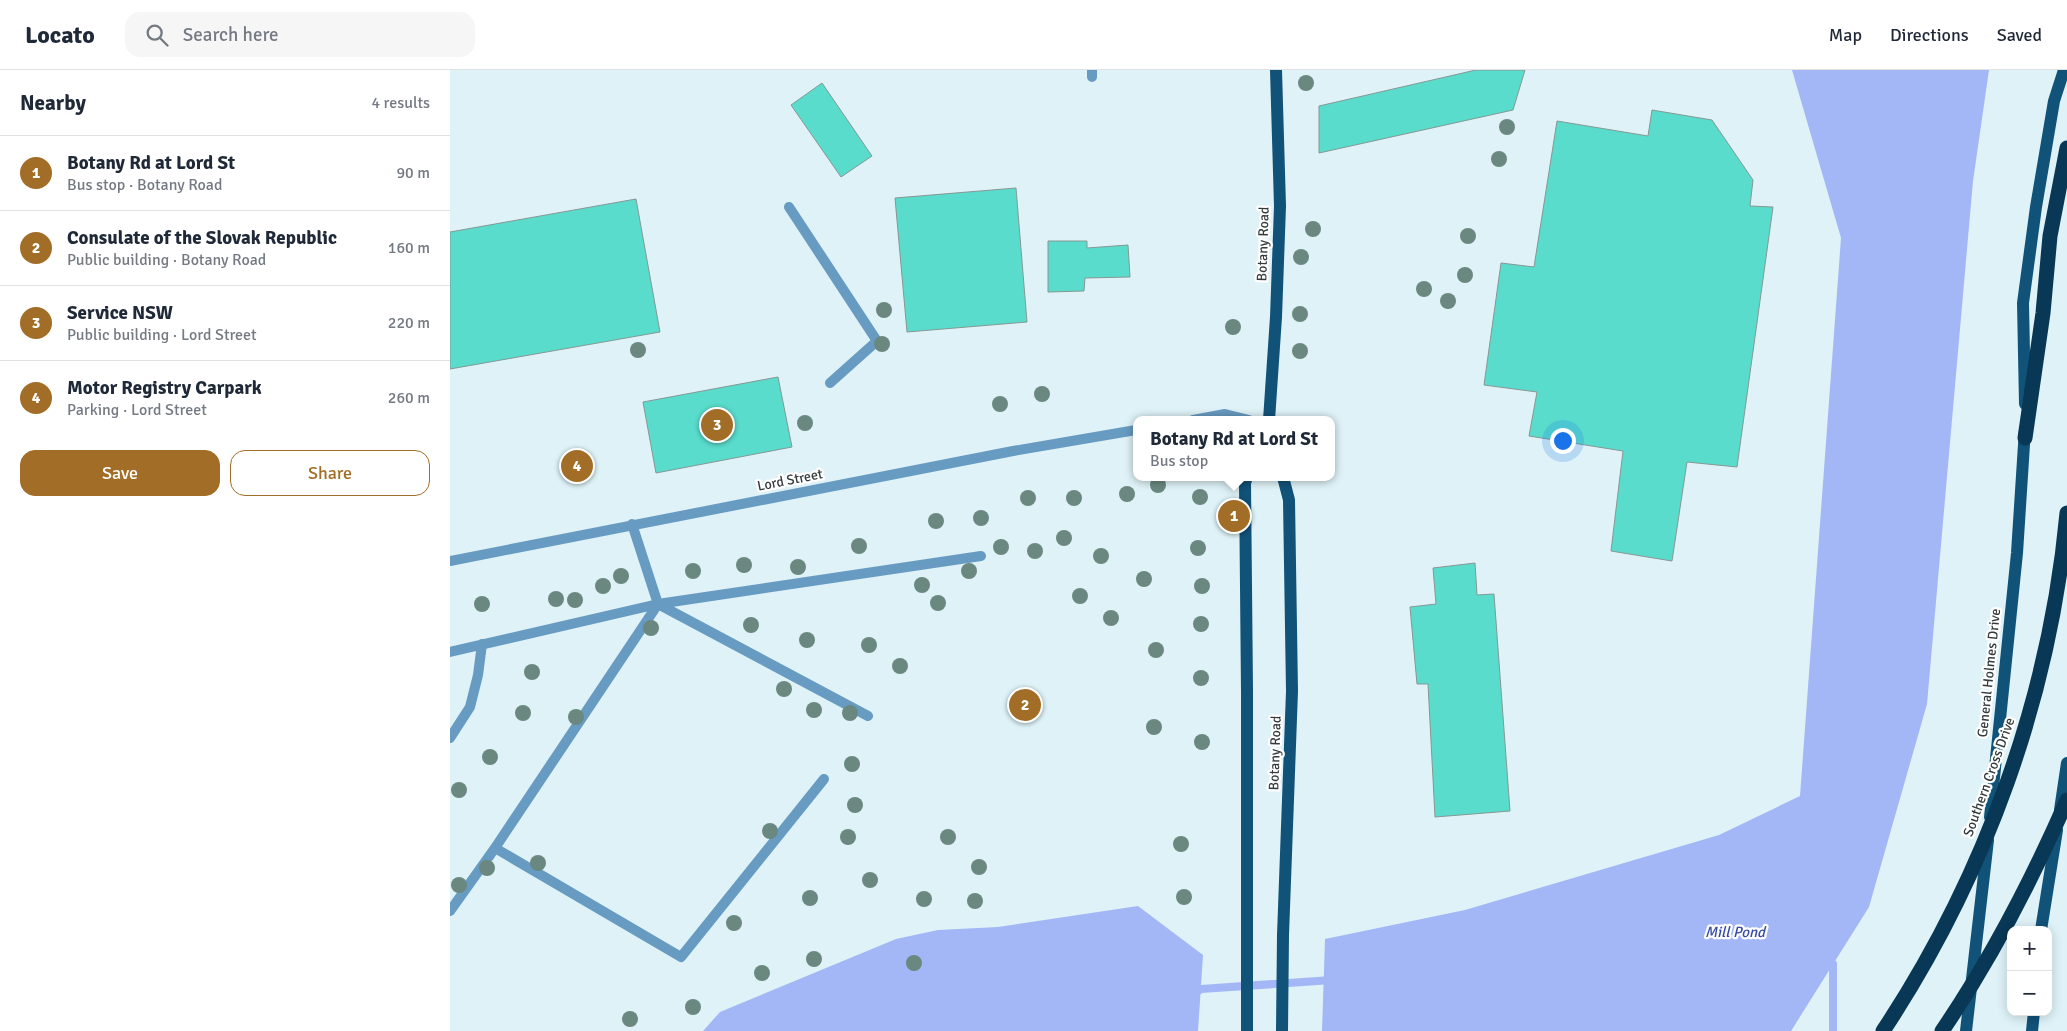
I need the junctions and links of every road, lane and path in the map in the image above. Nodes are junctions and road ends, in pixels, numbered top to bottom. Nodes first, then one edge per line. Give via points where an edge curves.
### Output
1 (1276, 70) edge
2 (2064, 70) edge
3 (2067, 148) edge
4 (789, 207) dead end
5 (830, 384) dead end
6 (1214, 416) edge
7 (1233, 416) edge
8 (1269, 416) edge
9 (1133, 431) edge
10 (2025, 438) junction
11 (1246, 481) edge
12 (1284, 481) edge
13 (2067, 513) edge
14 (632, 524) junction
15 (981, 556) dead end
16 (450, 560) edge
17 (658, 604) junction
18 (482, 644) junction
19 (450, 652) edge
20 (868, 716) dead end
21 (450, 738) edge
22 (2067, 763) edge
23 (824, 779) dead end
24 (2067, 800) edge
25 (495, 848) junction
26 (450, 910) edge
27 (2042, 926) edge
28 (2034, 1016) edge
29 (1247, 1031) edge
30 (1282, 1031) edge
31 (1883, 1031) edge
32 (1942, 1031) edge
33 (1966, 1031) edge
34 (2032, 1031) edge

1 - 8 main road, Botany Road via 1280,206
2 - 10 main road, General Holmes Drive via 2054,101 2037,197 2023,303
3 - 10 highway via 2050,236 2043,313
4 - 5 street via 877,341
6 - 7 street
9 - 14 street, Lord Street
10 - 33 main road, General Holmes Drive via 2017,553
11 - 29 main road, Botany Road
12 - 30 main road, Botany Road via 1289,500 1292,691
13 - 31 highway, Southern Cross Drive, bridge via 2045,659 2020,748 1960,895 1937,942
14 - 16 street, Lord Street
14 - 17 street
15 - 17 street
17 - 18 street
17 - 20 street
17 - 25 street
18 - 19 street
18 - 21 street via 470,706
22 - 27 main road
23 - 25 street via 681,957
24 - 32 highway, bridge via 2006,926
25 - 26 street
28 - 34 main road

